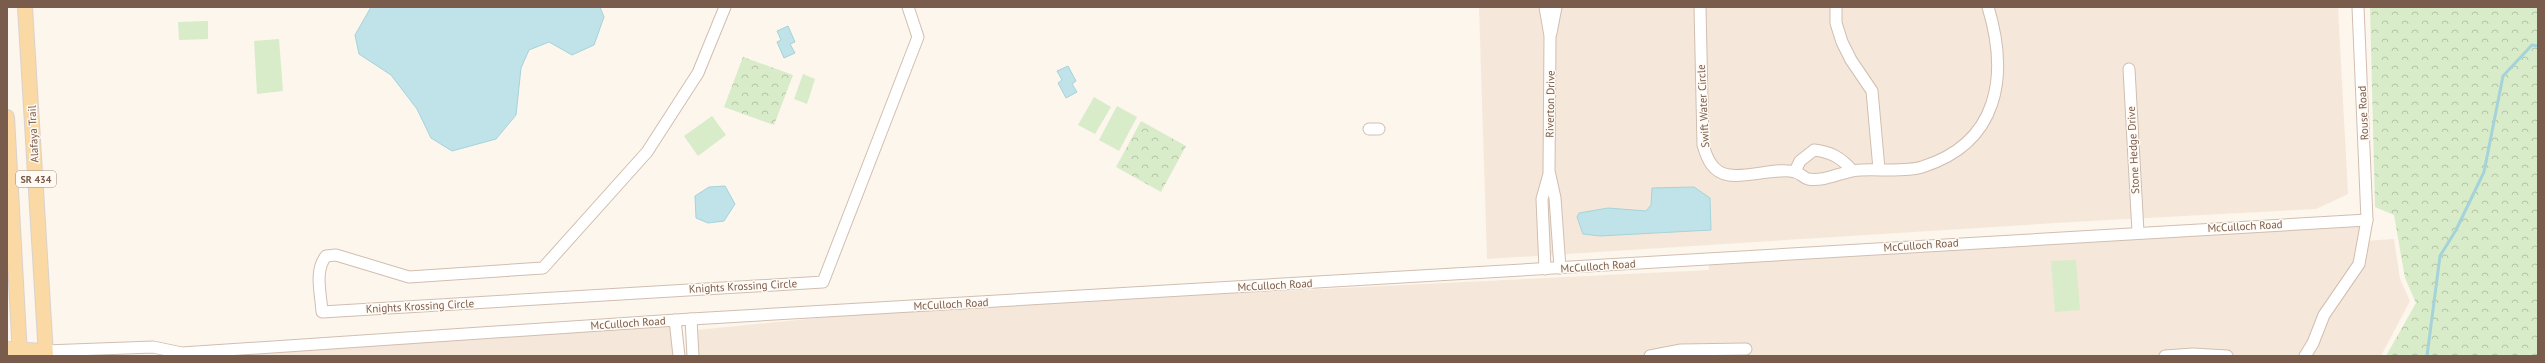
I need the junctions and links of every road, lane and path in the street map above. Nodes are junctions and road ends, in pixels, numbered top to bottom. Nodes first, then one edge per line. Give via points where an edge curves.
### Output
1 (725, 7) edge
2 (908, 7) edge
3 (1545, 7) edge
4 (1556, 7) edge
5 (1700, 7) edge
6 (1836, 7) edge
7 (1988, 7) edge
8 (2358, 7) edge
9 (24, 8) edge
10 (1550, 36) junction
11 (2129, 69) dead end
12 (7, 117) edge
13 (1879, 169) junction
14 (1852, 170) junction
15 (1549, 172) junction
16 (1795, 172) junction
17 (2367, 220) junction
18 (2138, 232) junction
19 (1560, 268) junction
20 (1545, 269) junction
21 (691, 319) junction
22 (675, 320) junction
23 (1746, 349) dead end
24 (16, 352) edge
25 (45, 354) edge
26 (177, 354) edge
27 (679, 356) edge
28 (693, 356) edge
29 (1650, 356) edge
30 (2165, 356) edge
31 (2227, 356) edge
32 (2305, 356) edge

1 - 2 street, Knights Krossing Circle via 698,73 647,152 542,268 409,277 336,256 326,256 321,262 319,272 322,312 823,282 918,36
3 - 10 street, Riverton Drive
4 - 10 street, Riverton Drive
5 - 16 street, Swift Water Circle via 1703,145 1707,160 1715,169 1728,175
6 - 13 street via 1836,23 1842,42 1872,91 1876,108
7 - 13 street, Swift Water Circle via 1997,47 1997,93 1984,123 1970,139 1946,157 1921,167
8 - 17 street, Rouse Road
9 - 25 main road, Alafaya Trail / SR 434
10 - 15 street, Riverton Drive
11 - 18 street, Stone Hedge Drive
12 - 24 main road, SR 434
13 - 14 street, Swift Water Circle
14 - 16 street, Swift Water Circle via 1838,177 1808,179
14 - 16 street via 1842,159 1829,152 1814,150 1800,161
15 - 19 street, Riverton Drive via 1555,198
15 - 20 street, Riverton Drive via 1542,199
17 - 18 street, McCulloch Road
17 - 32 street, Rouse Road via 2359,264 2324,315
18 - 19 street, McCulloch Road
19 - 20 street, McCulloch Road
20 - 21 street, McCulloch Road
21 - 22 street, McCulloch Road
21 - 28 street
22 - 26 street, McCulloch Road
22 - 27 street
23 - 29 street via 1681,350
24 - 25 main road, McCulloch Road
25 - 26 street, McCulloch Road via 153,347
30 - 31 street

